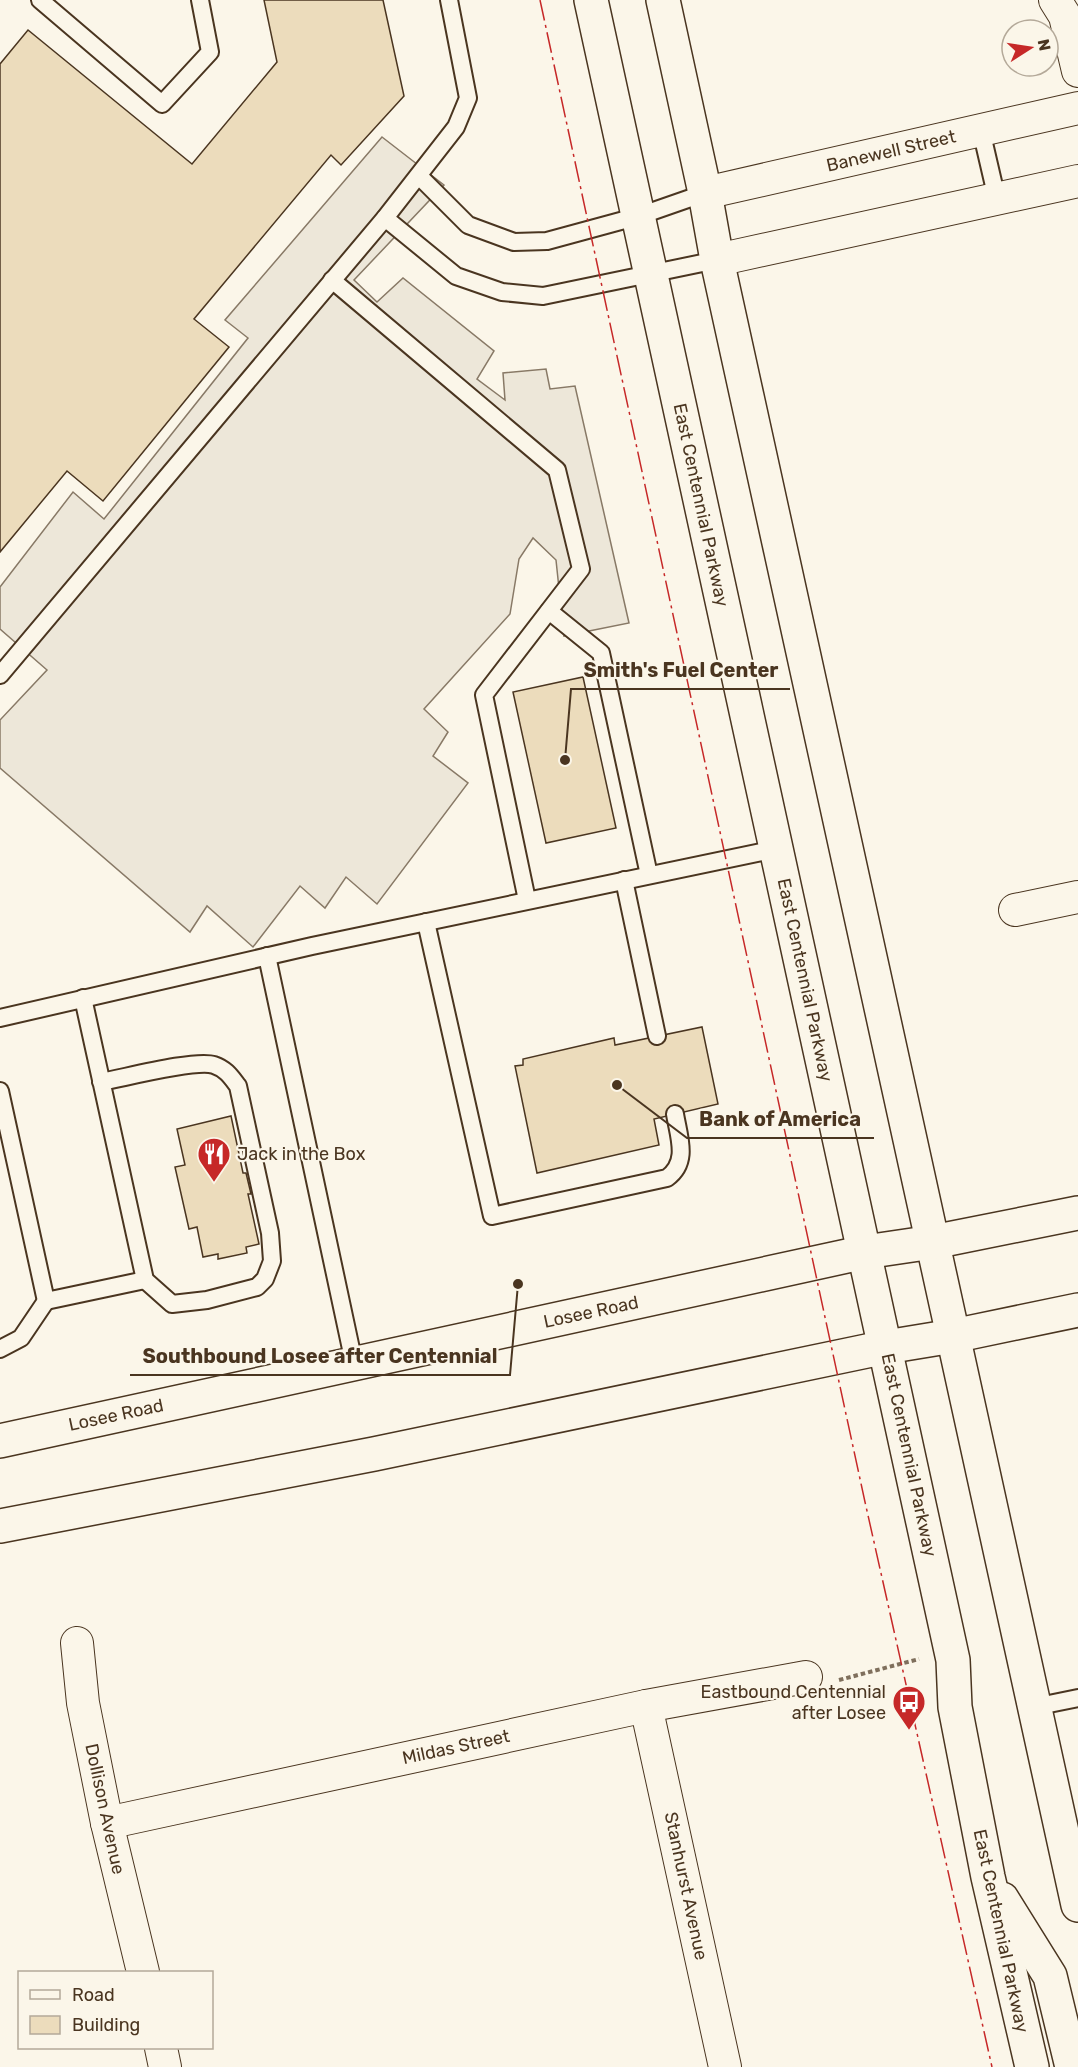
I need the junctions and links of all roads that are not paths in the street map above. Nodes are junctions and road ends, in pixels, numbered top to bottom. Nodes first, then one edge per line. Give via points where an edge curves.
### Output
1 (40, 0) edge
2 (200, 0) edge
3 (449, 0) edge
4 (591, 0) edge
5 (663, 0) edge
6 (1055, 0) edge
7 (1078, 71) edge
8 (1078, 108) edge
9 (981, 130) junction
10 (419, 176) junction
11 (1078, 181) edge
12 (705, 193) junction
13 (997, 199) junction
14 (639, 216) junction
15 (385, 218) junction
16 (717, 260) junction
17 (650, 274) junction
18 (332, 280) junction
19 (549, 611) junction
20 (0, 675) edge
21 (776, 849) junction
22 (649, 875) junction
23 (624, 880) junction
24 (1078, 897) edge
25 (527, 900) junction
26 (1015, 910) dead end
27 (426, 922) junction
28 (267, 956) junction
29 (83, 998) junction
30 (0, 1018) edge
31 (657, 1036) dead end
32 (102, 1082) junction
33 (0, 1094) edge
34 (675, 1114) dead end
35 (1078, 1213) edge
36 (933, 1242) junction
37 (865, 1252) junction
38 (145, 1280) junction
39 (46, 1301) junction
40 (1078, 1310) edge
41 (953, 1336) junction
42 (886, 1347) junction
43 (0, 1349) edge
44 (354, 1363) junction
45 (0, 1441) edge
46 (0, 1526) edge
47 (77, 1644) dead end
48 (806, 1677) road end
49 (1078, 1698) edge
50 (646, 1706) junction
51 (1034, 1707) junction
52 (107, 1822) junction
53 (988, 1877) junction
54 (1078, 1905) edge
55 (143, 1971) edge
56 (161, 2049) edge
57 (165, 2067) edge
58 (725, 2067) edge
59 (1032, 2067) edge
60 (1072, 2067) edge

1 - 2 lane via 162,104 210,52
3 - 10 lane via 468,98 456,127
4 - 14 main road, East Centennial Parkway
5 - 12 main road
6 - 7 street via 1065,16
8 - 9 street, Banewell Street
9 - 12 street, Banewell Street
9 - 13 lane
10 - 14 lane via 468,225 514,242 547,241
10 - 15 lane
11 - 13 street
12 - 14 lane
12 - 16 main road
13 - 16 street
14 - 17 main road, East Centennial Parkway
15 - 17 lane via 456,276 502,292 543,296
15 - 18 lane
16 - 17 lane
16 - 36 main road
17 - 21 main road, East Centennial Parkway
18 - 19 lane via 557,470 581,569
18 - 20 lane
19 - 22 lane via 601,653
19 - 25 lane via 484,695
21 - 22 lane
21 - 37 main road, East Centennial Parkway
22 - 23 lane
23 - 25 lane
23 - 31 lane
24 - 26 street
25 - 27 lane
27 - 28 lane
27 - 34 lane via 492,1216 667,1178 677,1170 681,1158
28 - 29 lane
28 - 44 lane
29 - 30 lane
29 - 32 lane
32 - 38 lane
32 - 38 lane via 195,1064 212,1064 226,1071 238,1086 270,1233 272,1261 257,1287 172,1304
33 - 39 lane
35 - 36 main road, Losee Road
36 - 37 main road, Losee Road
36 - 41 main road
37 - 42 main road, East Centennial Parkway
37 - 44 main road, Losee Road
38 - 39 lane
39 - 43 lane via 21,1338
40 - 41 main road
41 - 42 main road
41 - 51 main road
42 - 46 main road via 374,1454
42 - 53 main road, East Centennial Parkway via 953,1660 955,1707
44 - 45 main road, Losee Road
47 - 52 street, Dollison Avenue via 83,1703
48 - 50 street, Mildas Street
49 - 51 lane
50 - 52 street, Mildas Street
50 - 58 street, Stanhurst Avenue
51 - 54 main road
52 - 55 street, Dollison Avenue
53 - 59 main road, East Centennial Parkway
53 - 60 main road via 1050,1976
56 - 57 street

